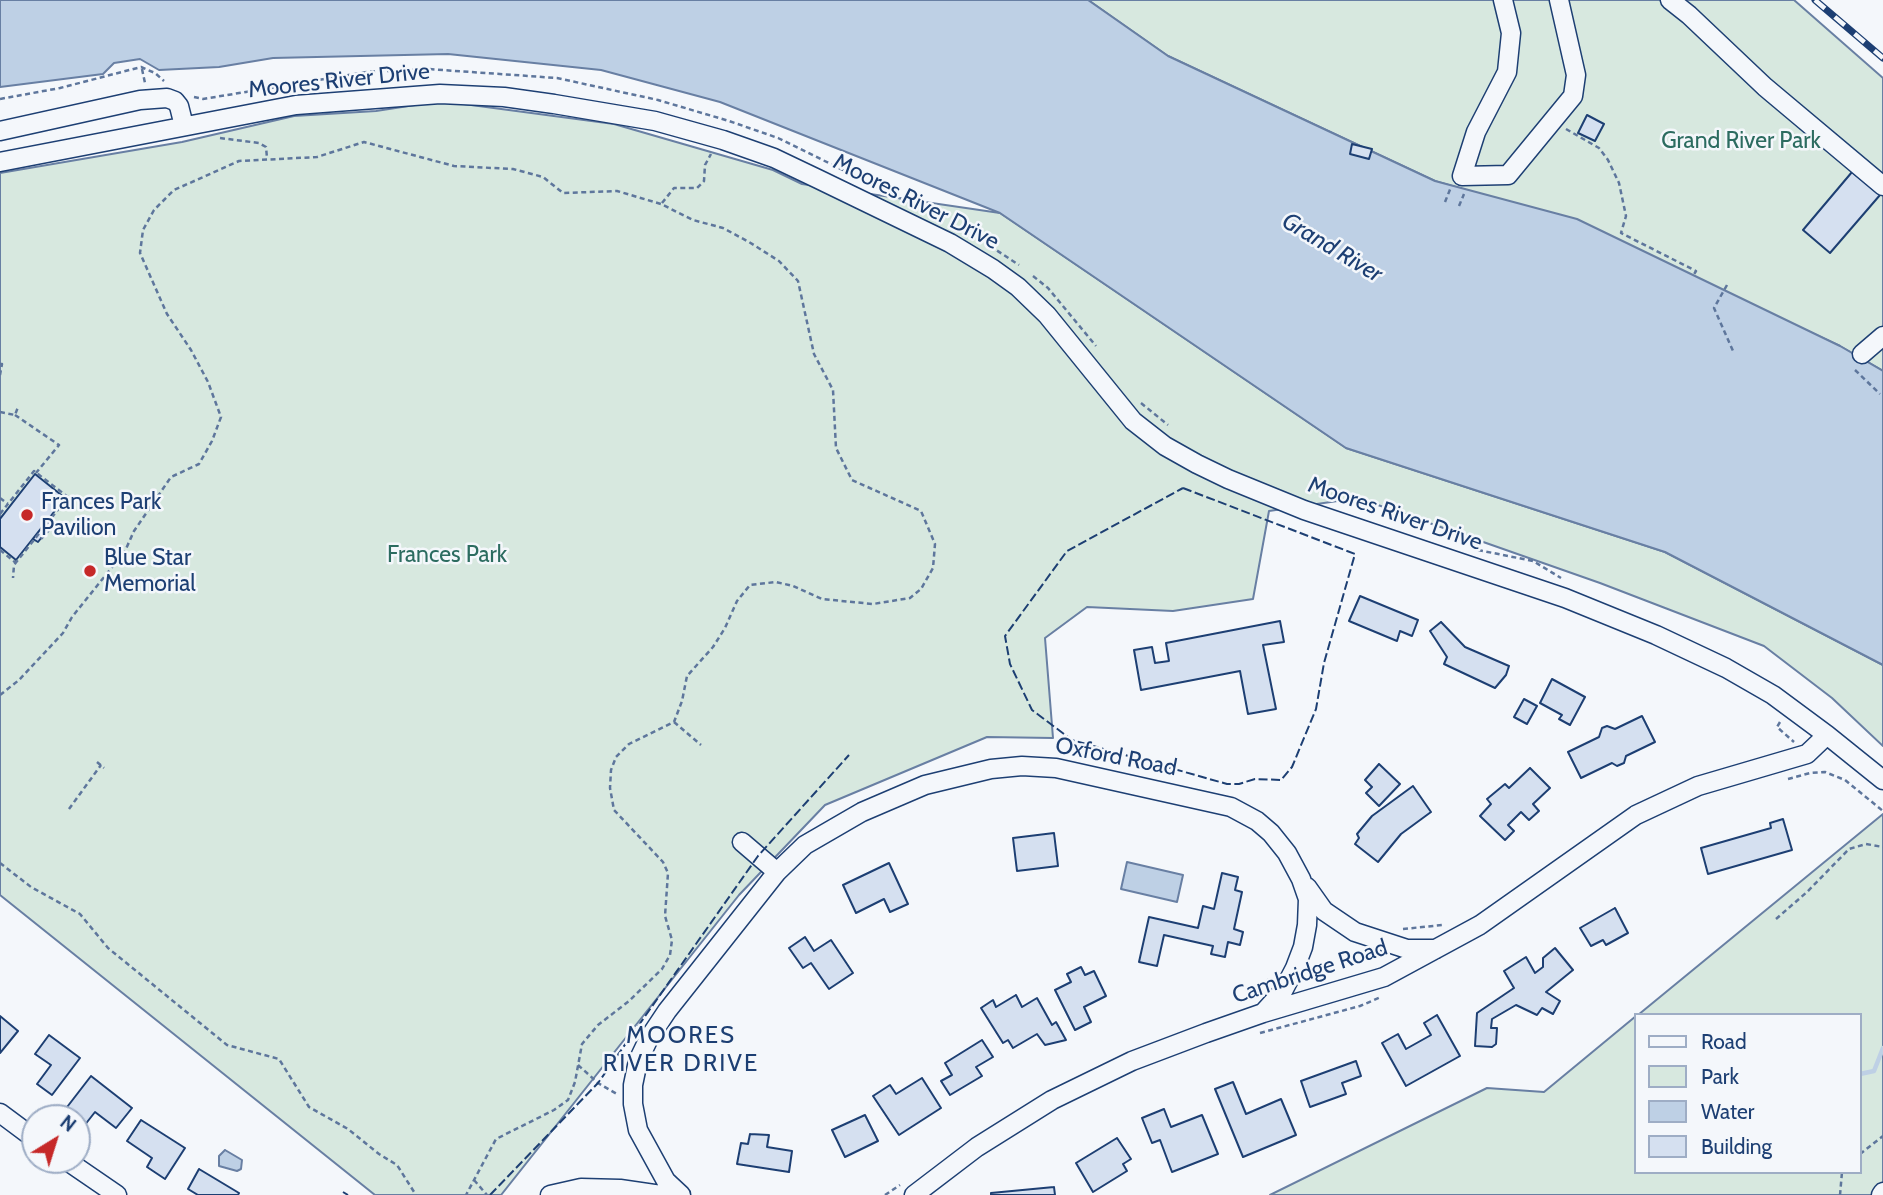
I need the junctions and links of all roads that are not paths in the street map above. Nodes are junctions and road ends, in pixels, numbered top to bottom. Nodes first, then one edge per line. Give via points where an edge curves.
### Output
1 (1503, 0) edge
2 (1559, 0) edge
3 (1670, 0) edge
4 (184, 126) junction
5 (0, 131) edge
6 (0, 162) edge
7 (1883, 186) edge
8 (1883, 336) edge
9 (1862, 354) road end
10 (1828, 735) junction
11 (1883, 780) edge
12 (742, 842) dead end
13 (777, 872) junction
14 (1301, 879) junction
15 (1436, 949) junction
16 (1263, 1013) junction
17 (0, 1113) edge
18 (21, 1129) edge
19 (86, 1174) edge
20 (909, 1188) edge
21 (117, 1195) edge
22 (550, 1195) edge
23 (661, 1195) edge
24 (681, 1195) edge

1 - 2 street via 1511,33 1507,72 1476,132 1459,179 1508,175 1573,96 1576,75
3 - 7 street
4 - 5 street via 179,106 167,98
4 - 6 street, Moores River Drive
4 - 10 street, Moores River Drive via 296,105 440,94 504,97 655,121 774,158 950,243 1018,287 1047,314 1133,421 1197,464 1304,510 1564,598 1656,635 1773,695
8 - 9 street
10 - 11 street, Moores River Drive
10 - 15 street, Cambridge Road via 1807,754 1667,799 1609,832 1520,898
12 - 13 street
13 - 14 street, Oxford Road via 814,840 891,798 925,785 1022,766 1056,768 1231,807 1271,833
13 - 24 street, Oxford Road via 667,1011 638,1061 633,1085 638,1130 666,1181
14 - 15 street, Oxford Road via 1324,911 1354,932 1407,949
14 - 16 street, Oxford Road via 1308,899 1303,947 1283,991
15 - 16 street, Cambridge Road via 1384,977
16 - 20 street, Cambridge Road via 1132,1061 1052,1100
17 - 18 street
19 - 21 street
22 - 23 street via 581,1188

